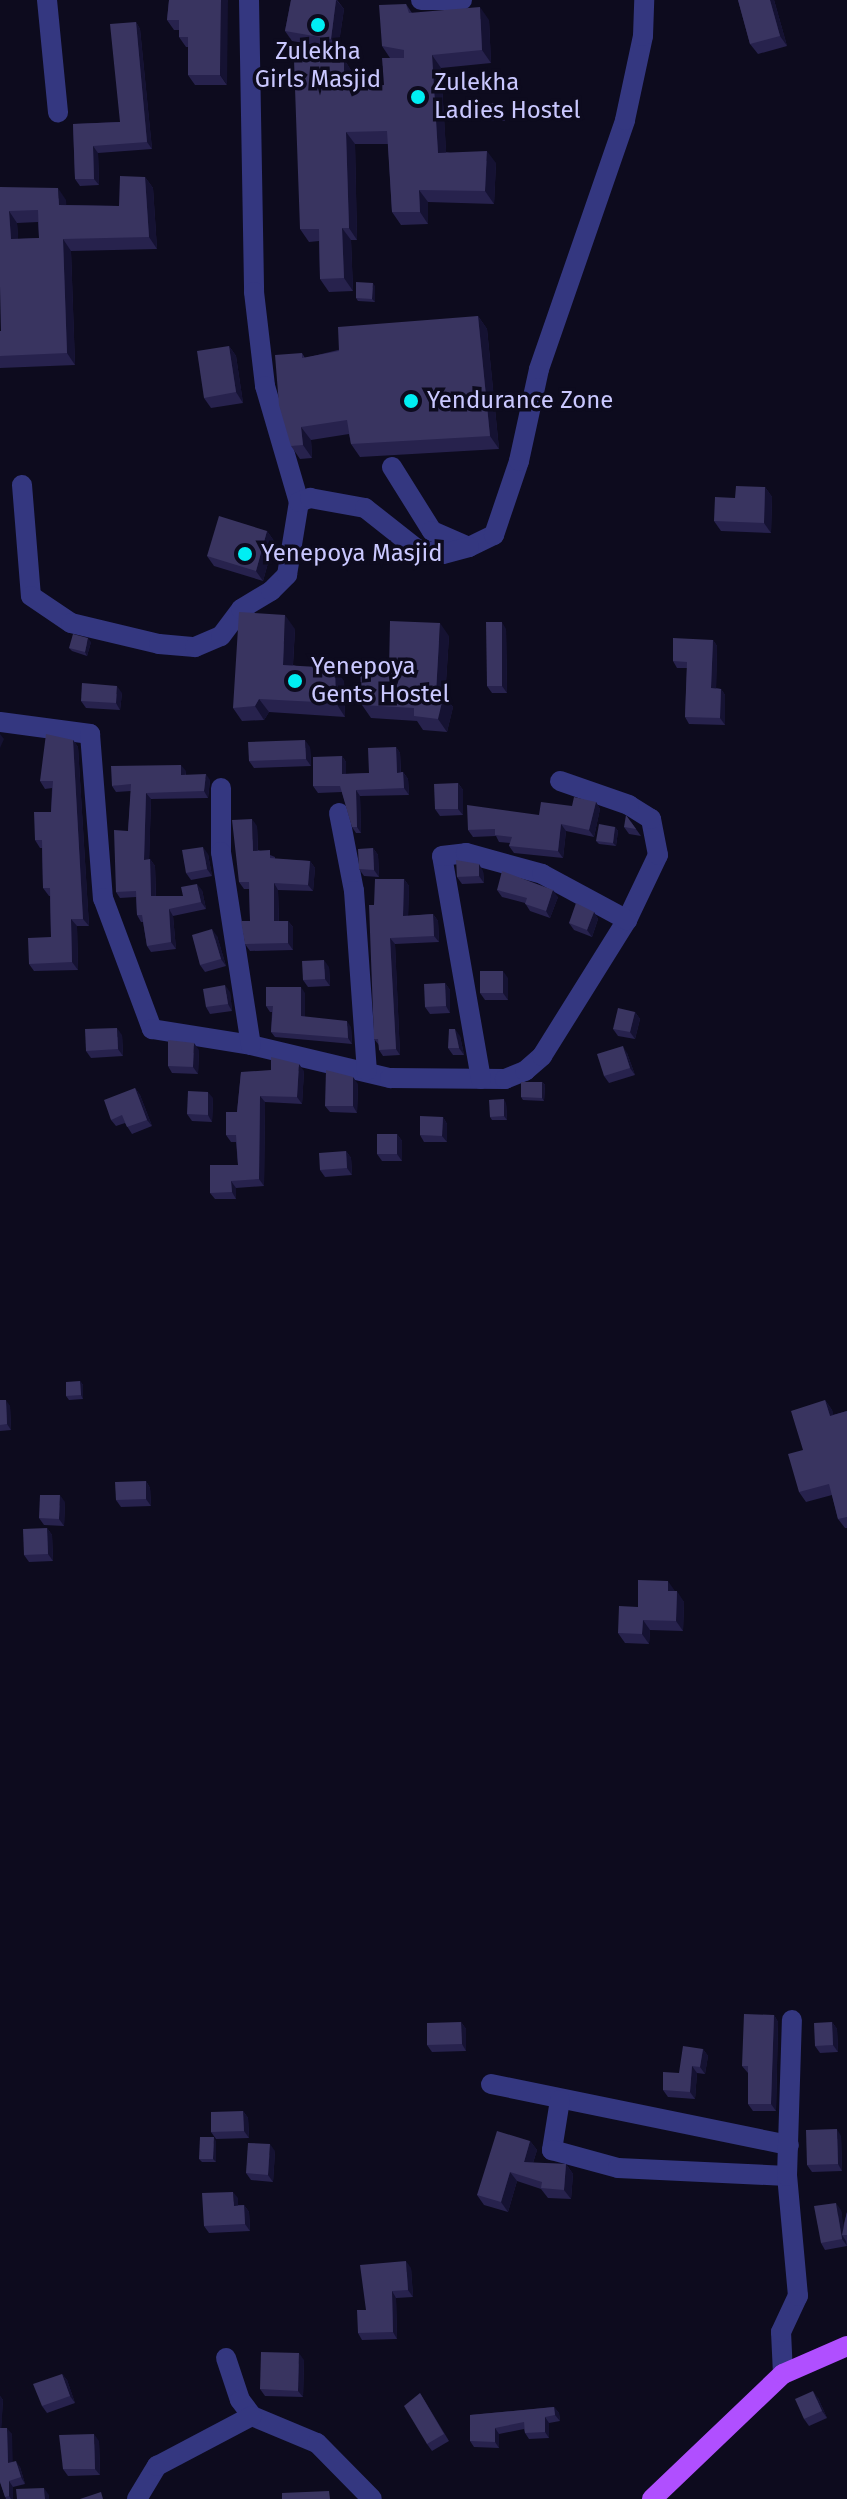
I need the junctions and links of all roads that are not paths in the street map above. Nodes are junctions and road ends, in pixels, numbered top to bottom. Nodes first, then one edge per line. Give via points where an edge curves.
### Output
1 (47, 0) edge
2 (249, 0) edge
3 (421, 0) edge
4 (462, 0) edge
5 (644, 0) edge
6 (58, 112) dead end
7 (392, 467) dead end
8 (22, 485) dead end
9 (299, 502) junction
10 (469, 547) junction
11 (0, 722) edge
12 (560, 781) dead end
13 (221, 788) dead end
14 (339, 813) dead end
15 (627, 920) junction
16 (251, 1045) junction
17 (367, 1071) junction
18 (481, 1079) junction
19 (792, 2020) dead end
20 (491, 2084) dead end
21 (560, 2100) junction
22 (789, 2145) junction
23 (787, 2176) junction
24 (847, 2346) edge
25 (226, 2358) dead end
26 (783, 2374) junction
27 (252, 2416) junction
28 (137, 2499) edge
29 (372, 2499) edge
30 (652, 2499) edge

1 - 6 street
2 - 9 street via 254,292 265,386
3 - 4 street
5 - 10 street via 643,36 625,120 539,369 519,461 494,535
7 - 10 street via 432,531
8 - 9 street via 31,596 71,623 195,647 221,636 241,609 287,575
9 - 10 street via 310,498 365,508 417,549 443,554
11 - 16 street via 90,734 103,898 152,1029
12 - 15 street via 629,805 651,819 658,855
13 - 16 street via 221,852
14 - 17 street via 354,891
15 - 18 street via 542,1056 505,1079
15 - 18 street via 542,874 466,853 442,856
16 - 17 street
17 - 18 street via 390,1078
19 - 22 street
20 - 21 street
21 - 22 street
21 - 23 street via 552,2150 618,2168
22 - 23 street
23 - 26 street via 798,2296 781,2332
24 - 26 main road
25 - 27 street via 240,2400
26 - 30 main road
27 - 28 street via 157,2466
27 - 29 street via 317,2443

